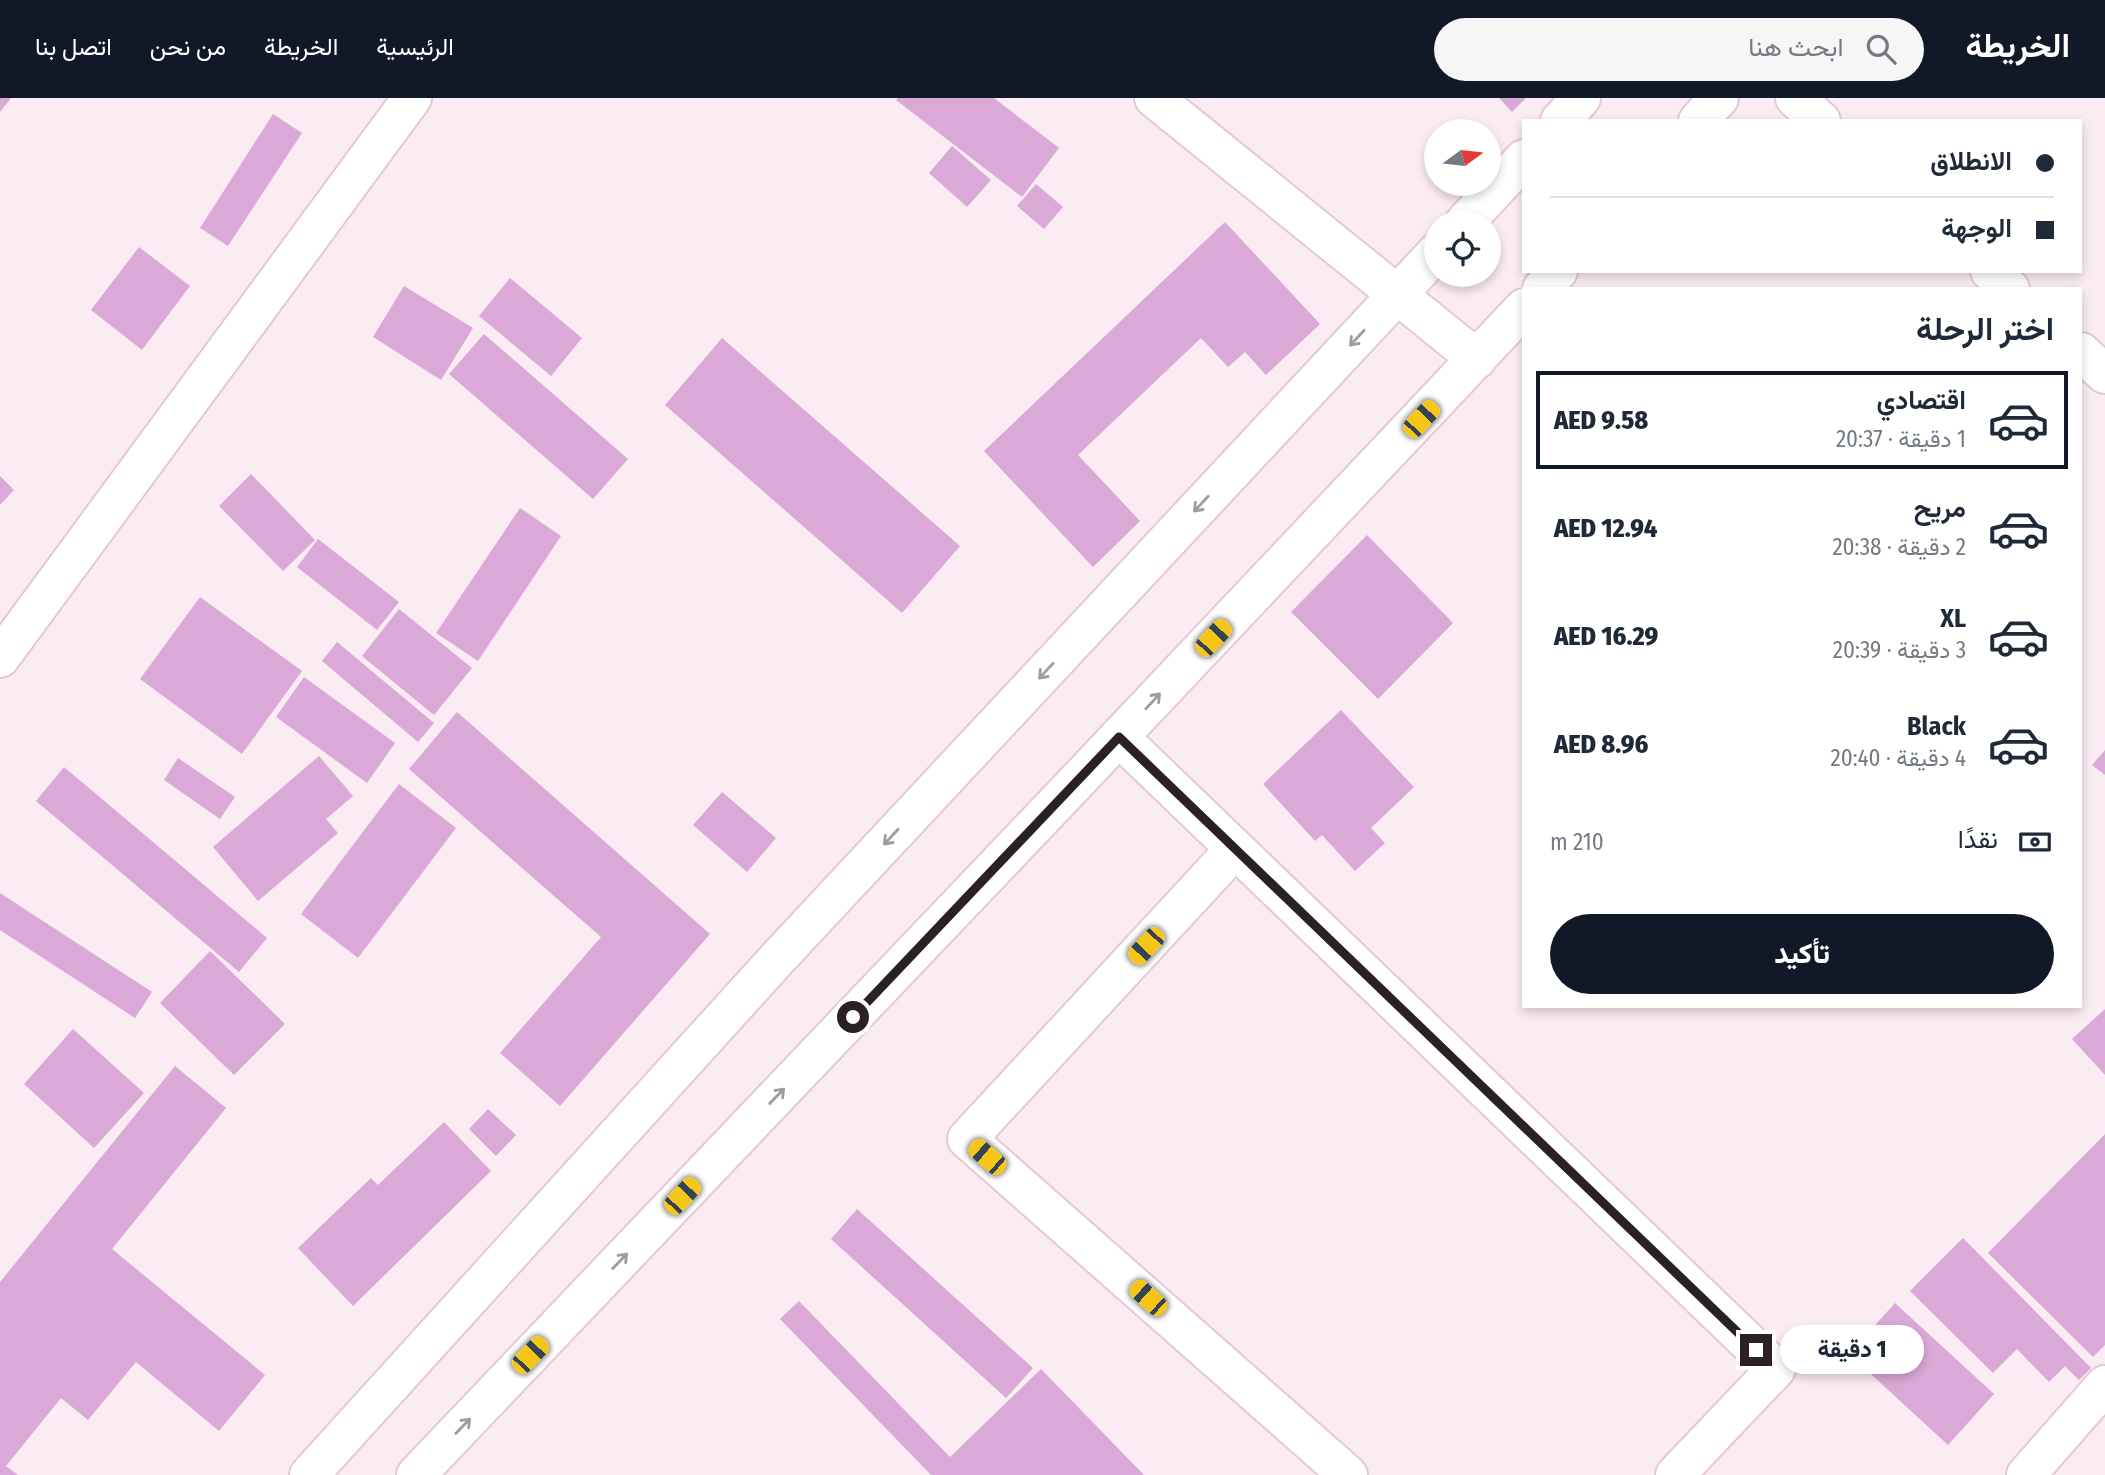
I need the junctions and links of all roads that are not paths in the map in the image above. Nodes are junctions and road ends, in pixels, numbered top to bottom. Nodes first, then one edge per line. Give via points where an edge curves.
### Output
1 (412, 98) edge
2 (1154, 98) edge
3 (1581, 98) edge
4 (1719, 98) edge
5 (1796, 98) edge
6 (1562, 119) edge
7 (1700, 119) edge
8 (1819, 119) edge
9 (1522, 161) edge
10 (1476, 210) edge
11 (1424, 266) edge
12 (1556, 273) edge
13 (1992, 273) edge
14 (1544, 287) edge
15 (2008, 287) edge
16 (1398, 294) junction
17 (1522, 310) edge
18 (2082, 353) edge
19 (1477, 359) junction
20 (2105, 374) edge
21 (0, 658) edge
22 (1119, 737) junction
23 (1235, 849) junction
24 (2105, 1385) edge
25 (309, 1475) edge
26 (415, 1475) edge
27 (1348, 1475) edge
28 (1675, 1475) edge
29 (2026, 1475) edge

1 - 21 street
2 - 16 street
3 - 6 street
4 - 7 street
5 - 8 street
9 - 10 street
11 - 16 street
12 - 14 street
13 - 15 street
16 - 19 street
16 -> 25 street via 777,959
17 - 19 street
18 - 20 street
22 -> 19 street
22 - 23 street
26 -> 22 street
23 - 27 street via 967,1139
23 - 28 street via 1776,1370
24 - 29 street

